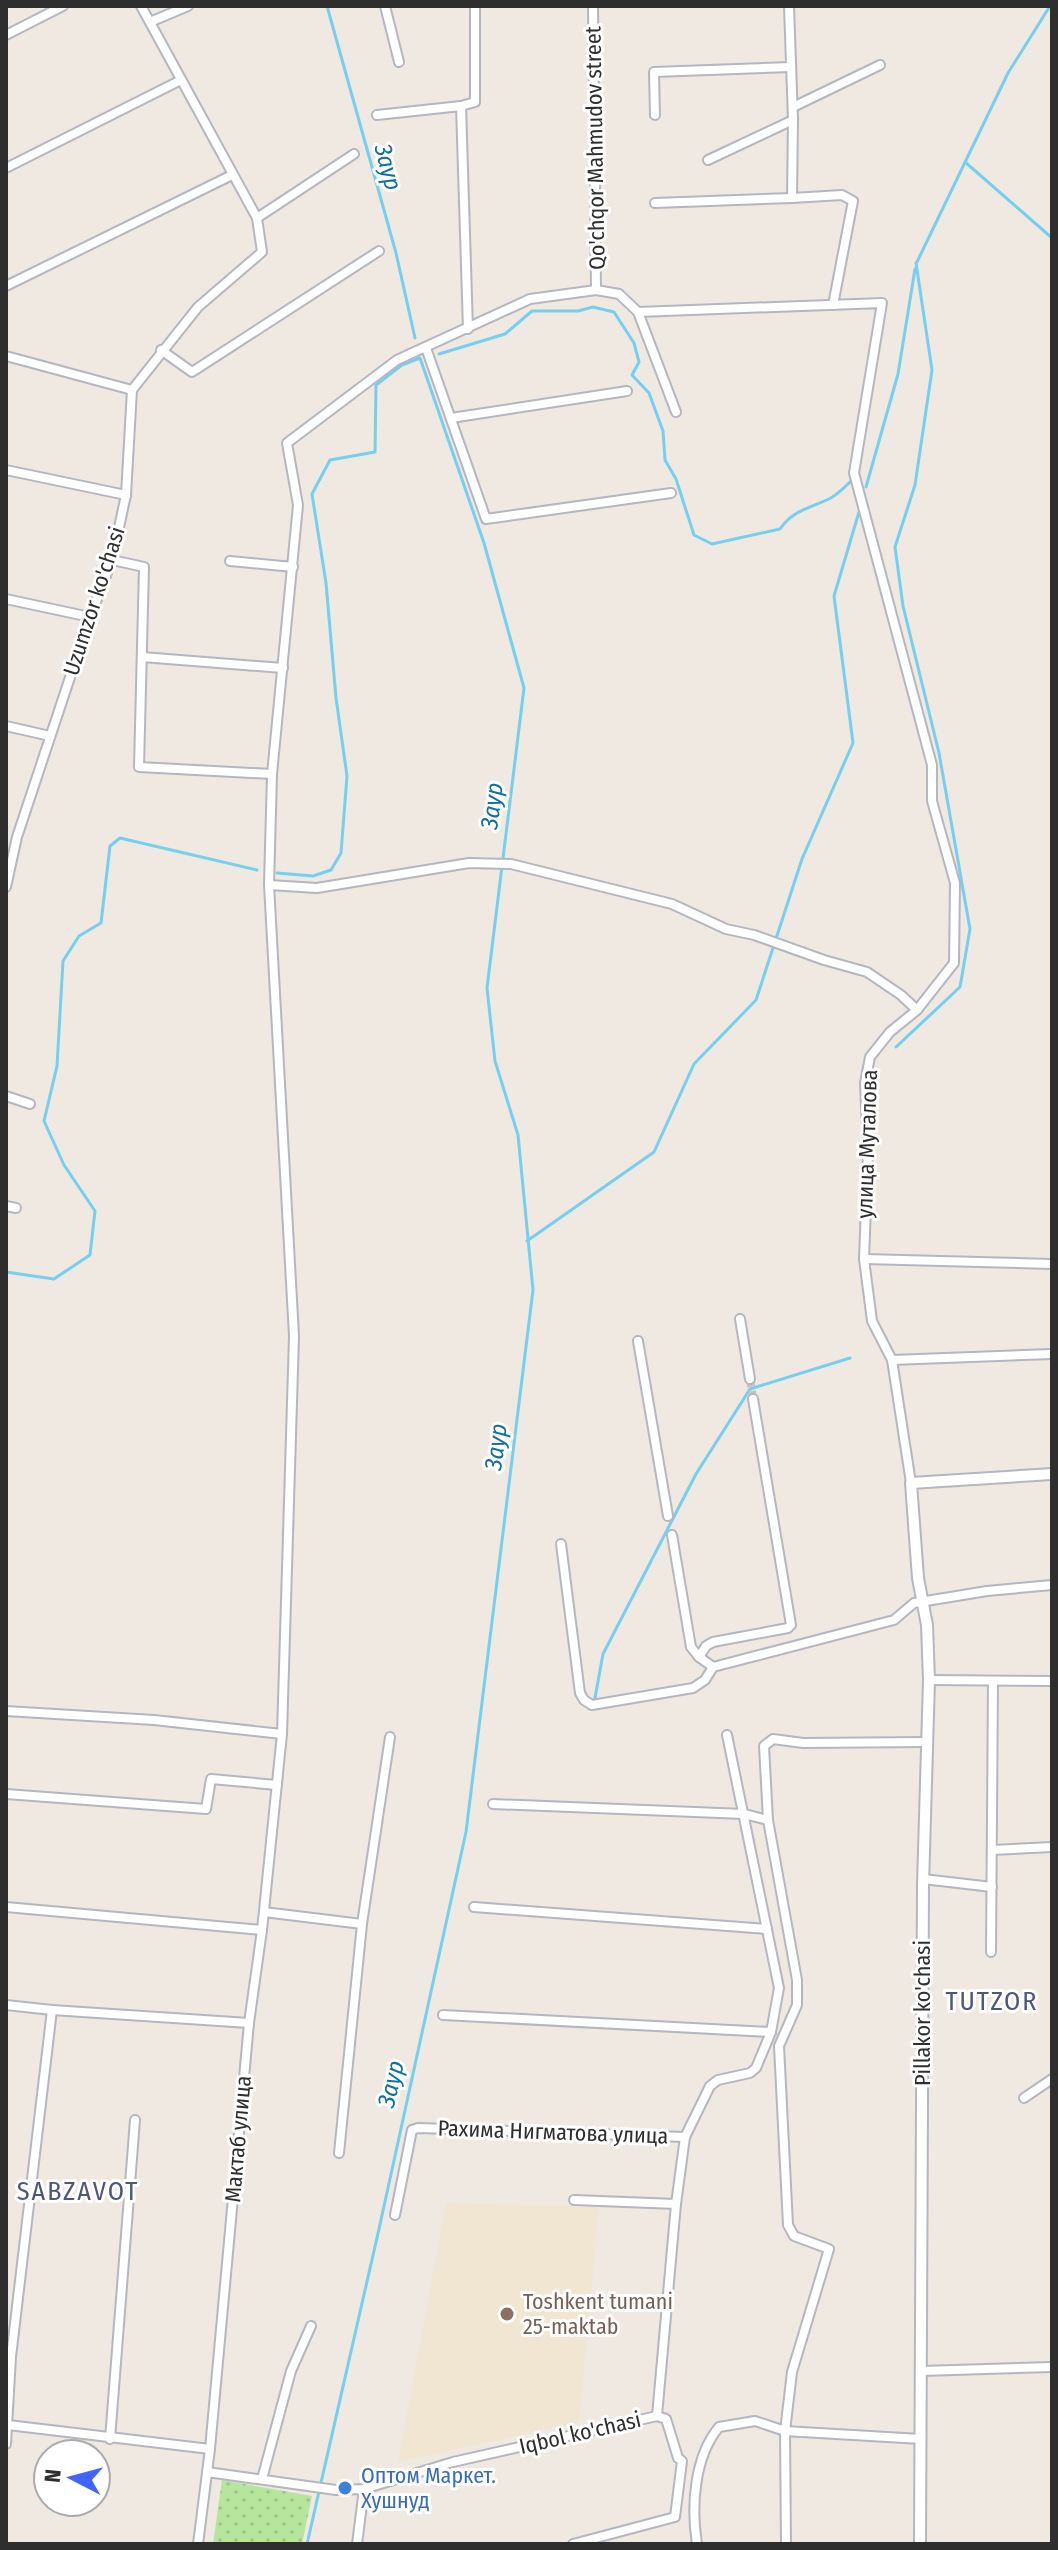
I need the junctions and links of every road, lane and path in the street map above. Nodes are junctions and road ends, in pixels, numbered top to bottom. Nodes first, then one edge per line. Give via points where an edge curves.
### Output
1 (63, 6) edge
2 (141, 6) edge
3 (188, 6) edge
4 (385, 6) edge
5 (475, 6) edge
6 (593, 6) edge
7 (789, 6) edge
8 (150, 22) junction
9 (6, 35) edge
10 (399, 62) dead end
11 (880, 65) dead end
12 (791, 67) junction
13 (181, 80) junction
14 (461, 106) junction
15 (793, 107) junction
16 (377, 115) dead end
17 (655, 115) dead end
18 (793, 120) junction
19 (354, 154) dead end
20 (708, 160) dead end
21 (6, 168) edge
22 (232, 175) junction
23 (792, 198) junction
24 (655, 203) dead end
25 (257, 218) junction
26 (379, 251) dead end
27 (6, 286) edge
28 (596, 290) junction
29 (833, 305) junction
30 (638, 312) junction
31 (468, 329) junction
32 (426, 348) junction
33 (161, 350) junction
34 (6, 356) edge
35 (132, 390) junction
36 (627, 391) dead end
37 (676, 412) dead end
38 (451, 418) junction
39 (6, 470) edge
40 (671, 493) dead end
41 (126, 495) junction
42 (112, 560) junction
43 (230, 561) dead end
44 (293, 567) junction
45 (6, 599) edge
46 (90, 617) junction
47 (142, 657) junction
48 (283, 668) junction
49 (6, 726) edge
50 (50, 736) junction
51 (272, 774) junction
52 (6, 835) edge
53 (17, 837) junction
54 (269, 885) junction
55 (6, 887) edge
56 (917, 1010) junction
57 (6, 1096) edge
58 (30, 1104) dead end
59 (6, 1206) edge
60 (16, 1208) dead end
61 (864, 1259) junction
62 (1052, 1264) edge
63 (740, 1319) dead end
64 (638, 1341) dead end
65 (1052, 1354) edge
66 (892, 1360) junction
67 (750, 1379) tunnel mouth
68 (753, 1399) tunnel mouth
69 (1052, 1474) edge
70 (911, 1483) junction
71 (668, 1516) dead end
72 (672, 1535) dead end
73 (561, 1544) dead end
74 (1052, 1585) edge
75 (924, 1602) junction
76 (699, 1657) junction
77 (713, 1667) junction
78 (929, 1680) junction
79 (993, 1681) junction
80 (1052, 1681) edge
81 (6, 1711) edge
82 (282, 1734) junction
83 (727, 1735) dead end
84 (390, 1737) dead end
85 (927, 1742) junction
86 (277, 1785) junction
87 (6, 1794) edge
88 (493, 1804) dead end
89 (744, 1814) junction
90 (768, 1820) junction
91 (1052, 1847) edge
92 (992, 1850) junction
93 (923, 1879) junction
94 (992, 1887) junction
95 (6, 1907) edge
96 (474, 1907) dead end
97 (264, 1912) junction
98 (362, 1924) junction
99 (767, 1929) junction
100 (262, 1930) junction
101 (991, 1952) dead end
102 (6, 2005) edge
103 (52, 2010) junction
104 (443, 2015) dead end
105 (249, 2023) junction
106 (771, 2032) junction
107 (1052, 2079) edge
108 (1024, 2098) dead end
109 (135, 2120) dead end
110 (685, 2137) junction
111 (339, 2153) dead end
112 (574, 2200) dead end
113 (676, 2204) junction
114 (395, 2215) dead end
115 (311, 2326) dead end
116 (8, 2357) edge
117 (1052, 2367) edge
118 (922, 2371) junction
119 (657, 2416) junction
120 (8, 2425) edge
121 (785, 2431) junction
122 (103, 2438) edge
123 (110, 2438) edge
124 (112, 2439) edge
125 (921, 2439) junction
126 (6, 2444) edge
127 (210, 2449) junction
128 (682, 2461) junction
129 (701, 2461) junction
130 (207, 2472) junction
131 (262, 2479) junction
132 (364, 2489) junction
133 (198, 2544) edge
134 (357, 2544) edge
135 (573, 2544) edge
136 (697, 2544) edge
137 (786, 2544) edge
138 (920, 2544) edge

1 - 9 street
2 - 8 street
3 - 8 street
4 - 10 street
5 - 14 street via 475,102
6 - 28 street, Qo'chqor Mahmudov street
7 - 12 street
8 - 13 street
11 - 15 street
12 - 15 street
12 - 17 street via 654,72
13 - 21 street
13 - 22 street
14 - 16 street
14 - 31 street
15 - 18 street
18 - 20 street
18 - 23 street
19 - 25 street
22 - 25 street
22 - 27 street
23 - 24 street
23 - 29 street via 842,195 853,201
25 - 33 street via 262,252 198,307
26 - 33 street via 192,372
28 - 30 street via 619,294
28 - 31 street via 530,299
29 - 30 street
29 - 56 street, улица Муталова via 882,303 854,473 932,765 932,801 955,883 954,963
30 - 37 street
31 - 32 street
32 - 38 street
32 - 44 street, Мактаб улица via 397,360 287,443 298,505
33 - 35 street
34 - 35 street
35 - 41 street, Uzumzor ko'chasi
36 - 38 street
38 - 40 street via 486,519
39 - 41 street
41 - 42 street, Uzumzor ko'chasi
42 - 46 street, Uzumzor ko'chasi
42 - 47 street via 144,567
43 - 44 street
44 - 48 street, Мактаб улица
45 - 46 street
46 - 50 street, Uzumzor ko'chasi
47 - 48 street
47 - 51 street via 139,767
48 - 51 street, Мактаб улица
49 - 50 street
50 - 53 street, Uzumzor ko'chasi
51 - 54 street, Мактаб улица
52 - 53 street
53 - 55 street, Uzumzor ko'chasi
54 - 56 street via 317,888 469,863 511,864 672,904 726,929 867,972
54 - 82 street, Мактаб улица via 294,1336
56 - 61 street, улица Муталова via 870,1057 865,1083
57 - 58 street
59 - 60 street
61 - 62 street
61 - 66 street, улица Муталова via 872,1321
63 - 67 street
64 - 71 street
65 - 66 street
66 - 70 street, улица Муталова
68 - 76 street via 791,1625 713,1642
69 - 70 street
70 - 75 street, Pillakor ko'chasi
72 - 76 street via 691,1647
73 - 77 street via 584,1700 592,1705 693,1688
74 - 75 street
75 - 77 street via 914,1603 894,1620
75 - 78 street, Pillakor ko'chasi
76 - 77 street
78 - 79 street
78 - 85 street, Pillakor ko'chasi
79 - 80 street
79 - 92 street
81 - 82 street
82 - 86 street, Мактаб улица
83 - 89 street
84 - 98 street
85 - 90 street via 773,1739 764,1746
85 - 93 street, Pillakor ko'chasi
86 - 87 street via 211,1779 206,1809
86 - 97 street, Мактаб улица
88 - 89 street
89 - 90 street
89 - 99 street
90 - 121 street via 797,1980 797,2005 779,2046 788,2225 794,2236 829,2249 792,2372
91 - 92 street
92 - 94 street
93 - 94 street
93 - 118 street, Pillakor ko'chasi
94 - 101 street
95 - 100 street
96 - 99 street
97 - 98 street
97 - 100 street, Мактаб улица
98 - 111 street
99 - 106 street via 779,1988
100 - 105 street, Мактаб улица
102 - 103 street
103 - 105 street
103 - 116 street
104 - 106 street
105 - 127 street, Мактаб улица
106 - 110 street via 753,2071 710,2086
107 - 108 street
109 - 123 street
110 - 113 street
110 - 114 street, Рахима Нигматова улица via 418,2128 412,2130
112 - 113 street
113 - 119 street
115 - 131 street via 291,2371
116 - 120 street
117 - 118 street
118 - 125 street, Pillakor ko'chasi
119 - 128 street via 666,2419
119 - 132 street, Iqbol ko'chasi via 453,2462
120 - 122 street
120 - 126 street
121 - 125 street
121 - 129 street via 755,2421 719,2427
121 - 137 street
124 - 127 street
125 - 138 street, Pillakor ko'chasi
127 - 130 street, Мактаб улица
128 - 129 street
128 - 135 street via 675,2517
129 - 136 street via 693,2520
130 - 131 street, Iqbol ko'chasi
130 - 133 street, Мактаб улица
131 - 132 street, Iqbol ko'chasi
132 - 134 street

